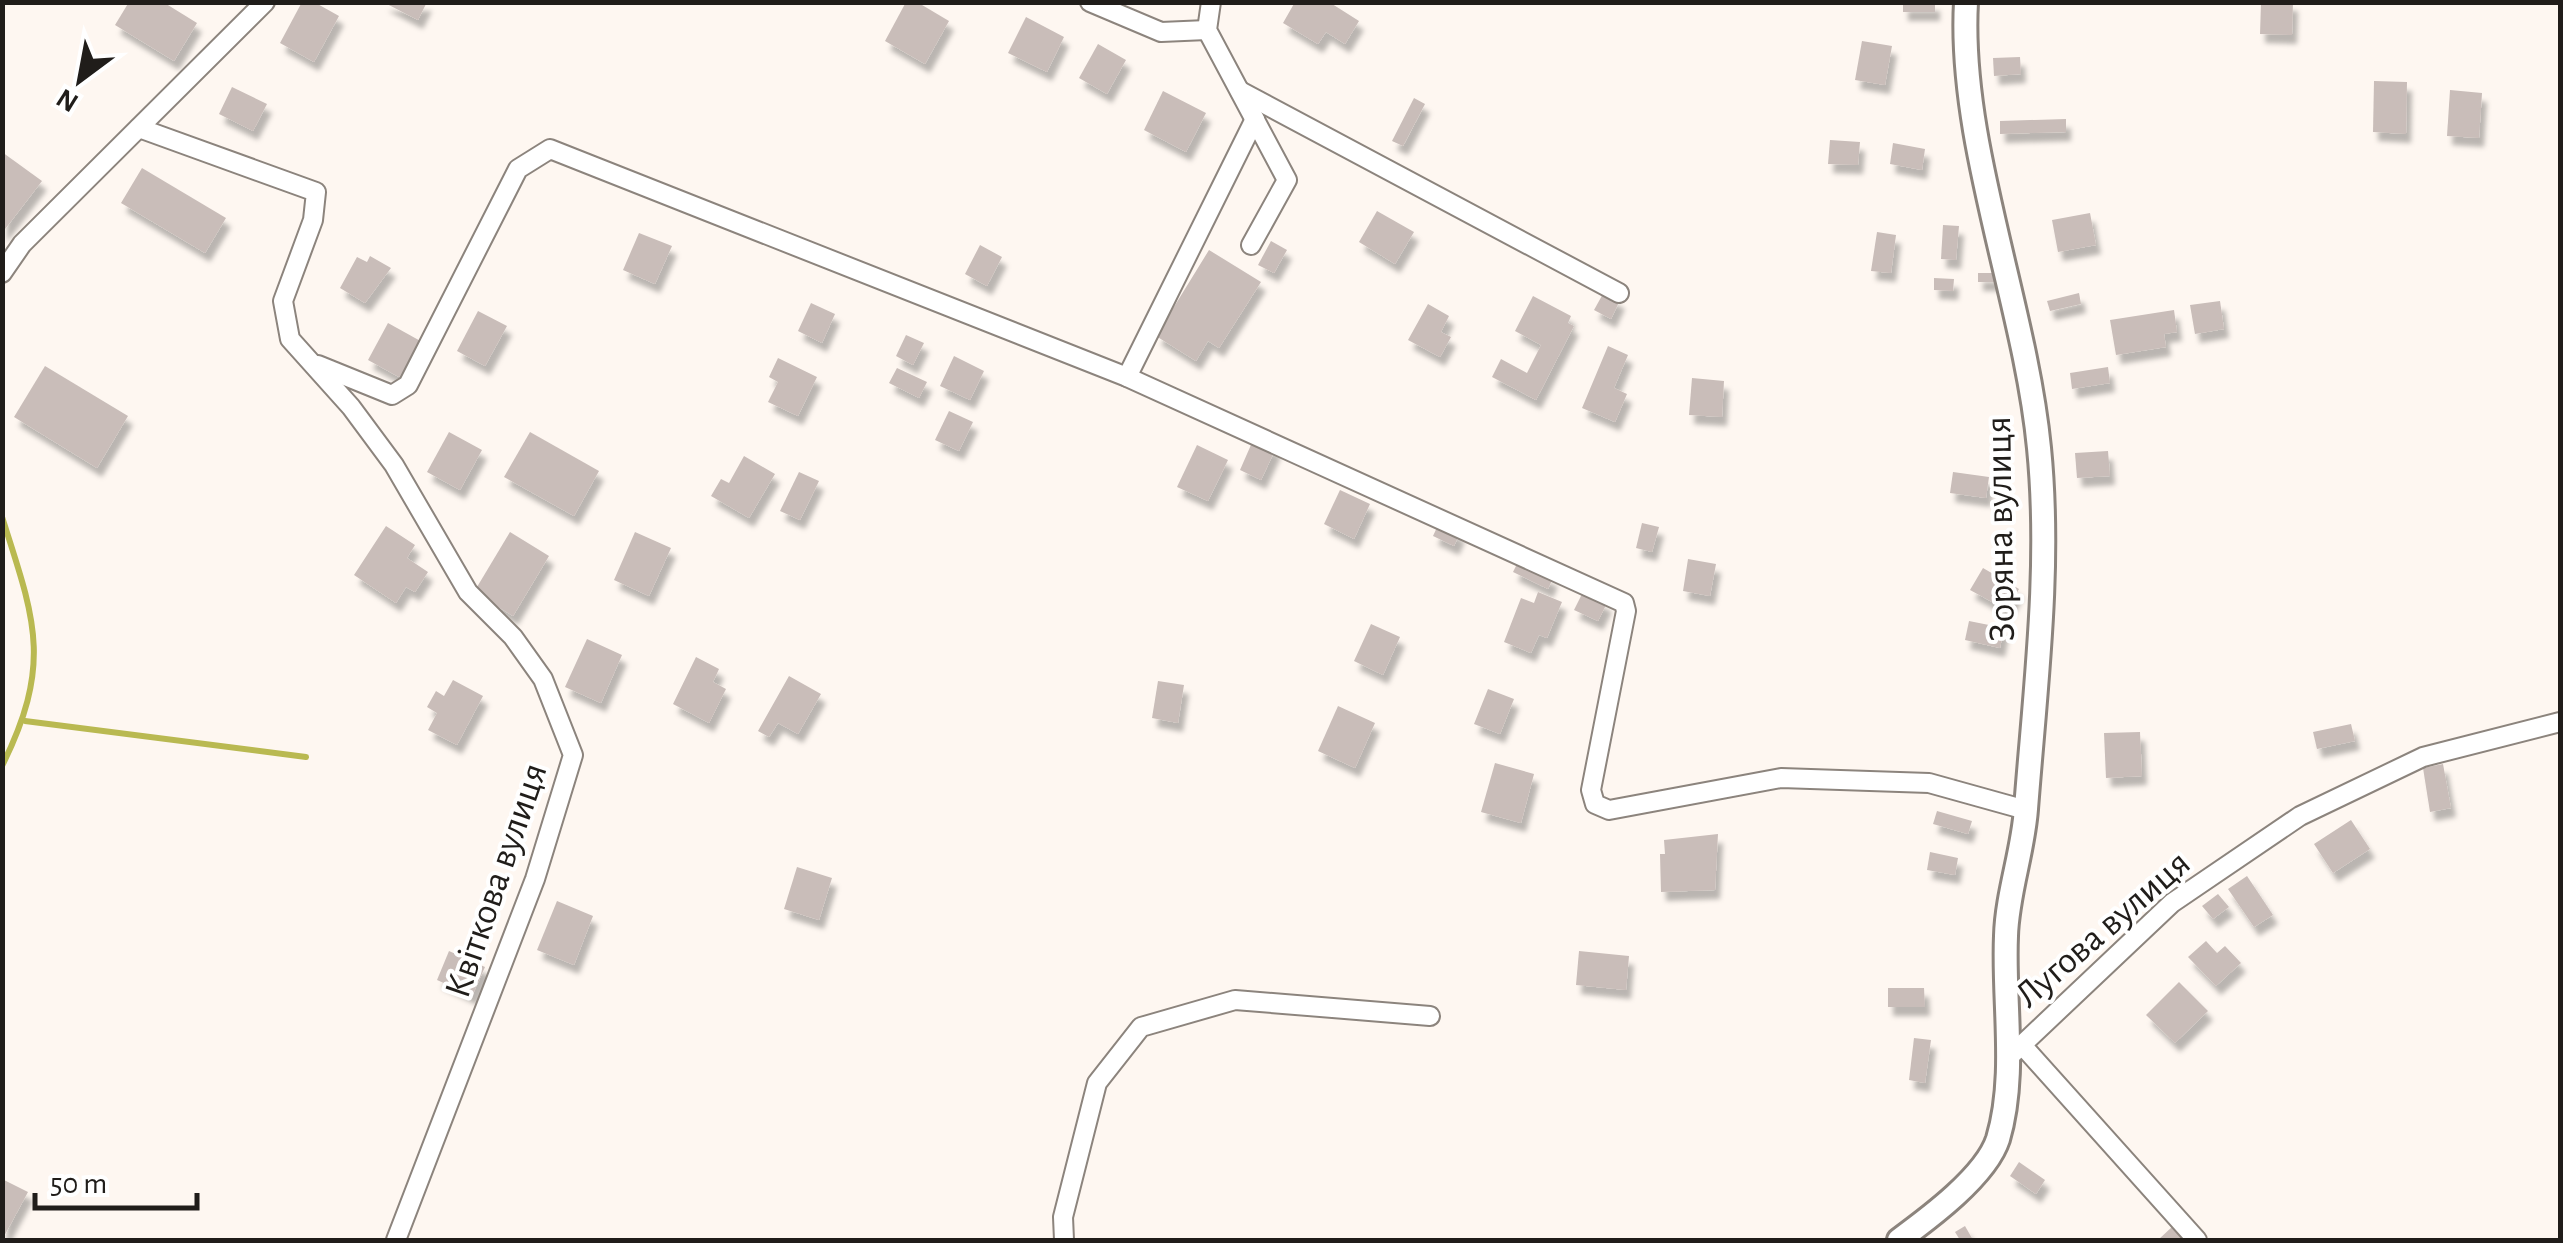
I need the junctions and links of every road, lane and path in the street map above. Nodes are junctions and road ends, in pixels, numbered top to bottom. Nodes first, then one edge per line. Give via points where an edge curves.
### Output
1 (265, 2) edge
2 (1090, 2) edge
3 (1211, 2) edge
4 (1966, 2) edge
5 (1206, 30) junction
6 (1240, 92) junction
7 (1254, 120) junction
8 (139, 128) junction
9 (1251, 244) dead end
10 (2, 273) edge
11 (1619, 293) dead end
12 (318, 365) junction
13 (1127, 377) junction
14 (2560, 722) edge
15 (2026, 810) junction
16 (1430, 1016) dead end
17 (2015, 1052) junction
18 (396, 1240) edge
19 (1064, 1240) edge
20 (1899, 1240) edge
21 (2197, 1240) edge

1 - 8 street
2 - 5 street via 1162,32
3 - 5 street
4 - 15 street, Зоряна вулиця via 1972,112 2016,302 2039,448 2044,591
5 - 6 street
6 - 7 street
6 - 11 street
7 - 9 street via 1286,180
7 - 13 street
8 - 10 street via 22,244
8 - 12 street, Квіткова вулиця via 316,192 314,220 283,301 290,339
12 - 13 street, Квіткова вулиця via 392,395 408,385 518,169 550,148
12 - 18 street, Квіткова вулиця via 394,465 468,592 513,637 542,679 573,755 535,879
13 - 15 street via 1624,603 1591,790 1595,804 1609,810 1781,778 1930,782
14 - 17 street, Лугова вулиця via 2422,757 2300,816 2172,903
15 - 17 street, Зоряна вулиця via 2006,933
16 - 19 street via 1234,1000 1140,1027 1097,1083 1063,1217
17 - 20 street, Лугова вулиця via 1997,1142 1954,1199
17 - 21 street

